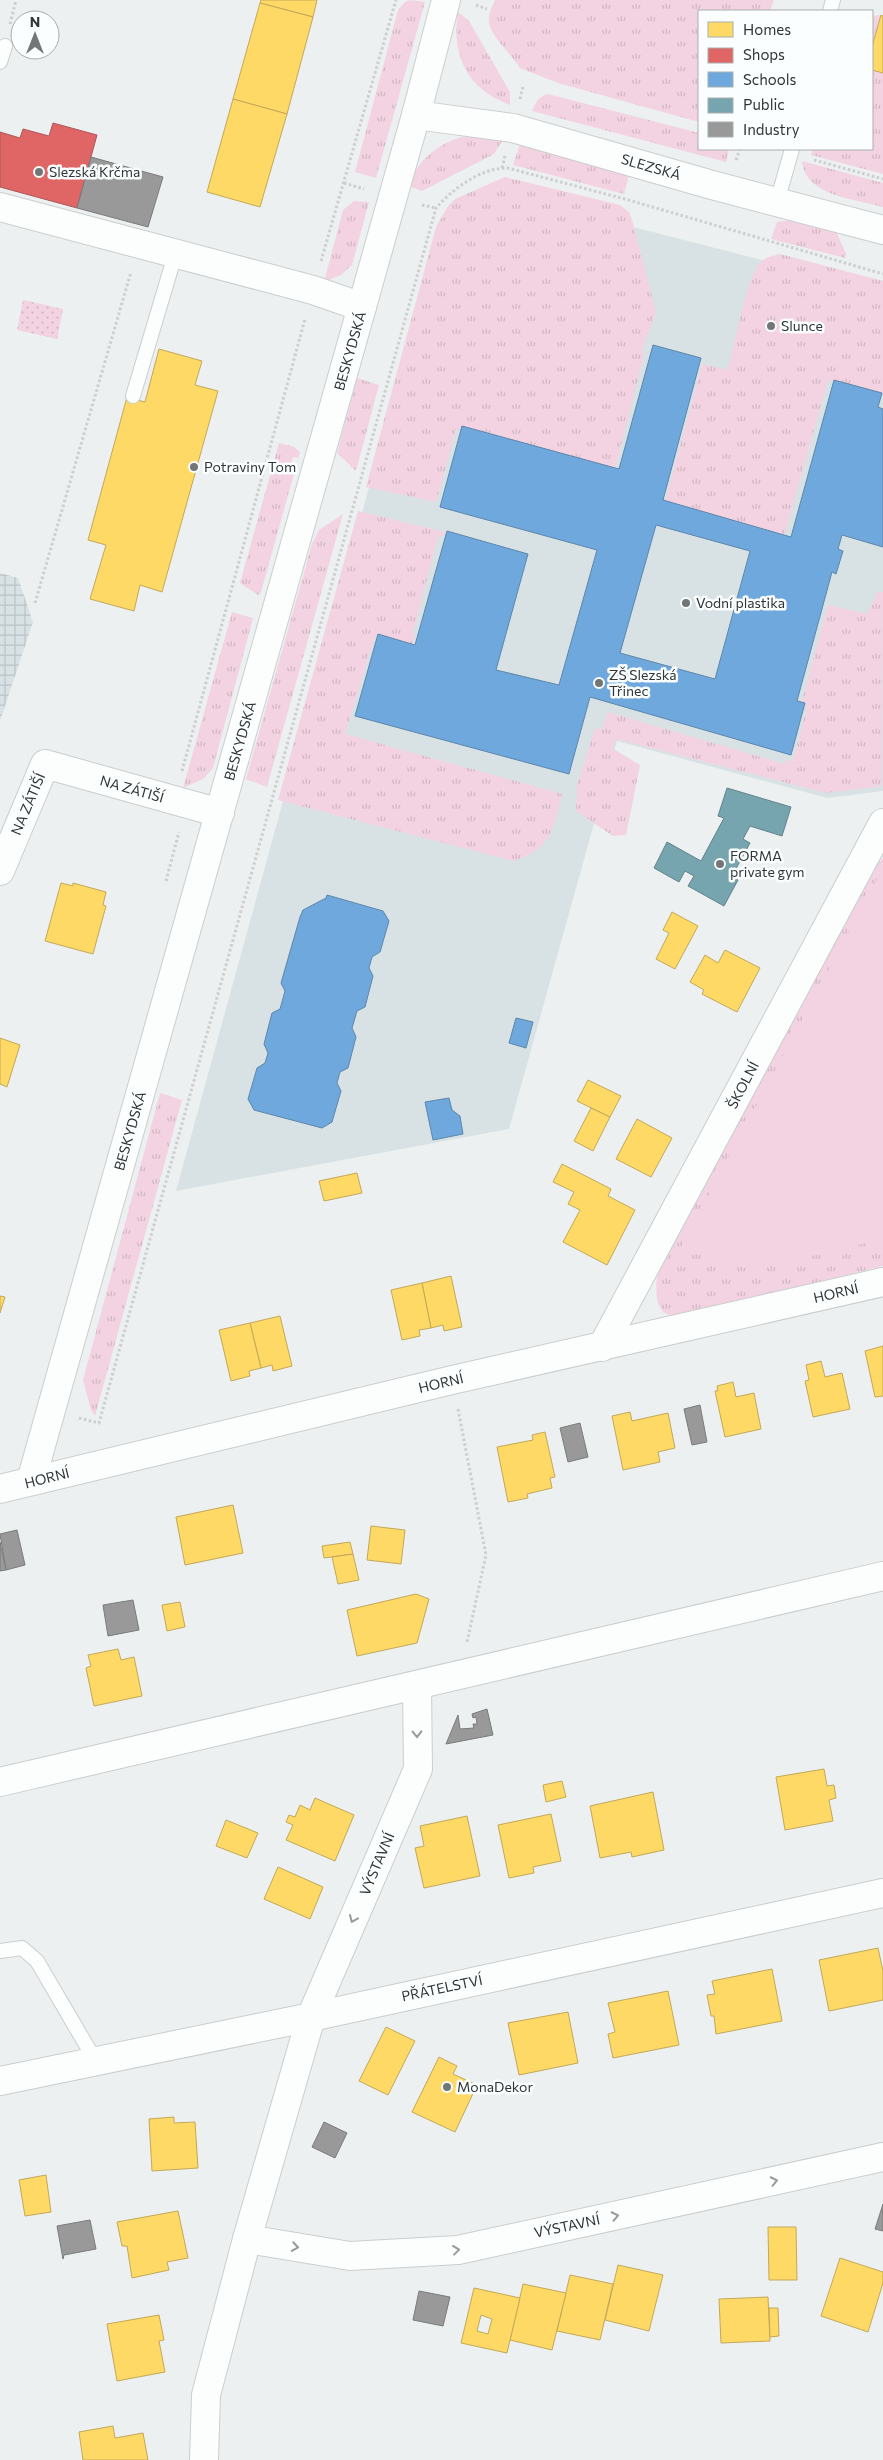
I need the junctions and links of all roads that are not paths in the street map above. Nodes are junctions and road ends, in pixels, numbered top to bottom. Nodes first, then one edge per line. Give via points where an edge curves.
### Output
1 (446, 0) edge
2 (5, 46) dead end
3 (0, 62) edge
4 (416, 114) junction
5 (791, 151) edge
6 (777, 202) junction
7 (0, 206) edge
8 (883, 230) edge
9 (174, 255) junction
10 (362, 307) junction
11 (133, 396) dead end
12 (220, 813) junction
13 (883, 823) edge
14 (0, 872) edge
15 (883, 1282) edge
16 (602, 1347) junction
17 (31, 1481) junction
18 (0, 1489) edge
19 (883, 1576) edge
20 (417, 1686) junction
21 (0, 1782) edge
22 (883, 1893) edge
23 (0, 1951) edge
24 (311, 2017) junction
25 (95, 2060) junction
26 (0, 2080) edge
27 (883, 2157) edge
28 (247, 2239) junction
29 (204, 2460) edge

1 - 4 street, BESKYDSKÁ
2 - 3 lane
4 - 6 street, SLEZSKÁ via 513,128
4 - 10 street, BESKYDSKÁ
5 - 6 lane
6 - 8 street, SLEZSKÁ
7 - 9 street
9 - 10 street via 313,290
9 - 11 lane
10 - 12 street, BESKYDSKÁ
12 - 14 street, NA ZÁTIŠÍ via 45,764
12 - 17 street, BESKYDSKÁ
13 - 16 street, ŠKOLNÍ
15 - 16 street, HORNÍ
16 - 17 street, HORNÍ
17 - 18 street, HORNÍ
19 - 20 street
20 - 21 street
20 -> 24 street, VÝSTAVNÍ via 418,1769
22 - 24 street, PŘÁTELSTVÍ
23 - 25 lane via 22,1948 37,1961
24 - 25 street, PŘÁTELSTVÍ
24 - 28 street, VÝSTAVNÍ
25 - 26 street, PŘÁTELSTVÍ
28 -> 27 street, VÝSTAVNÍ via 350,2256 458,2250
28 - 29 street, VÝSTAVNÍ via 206,2395

